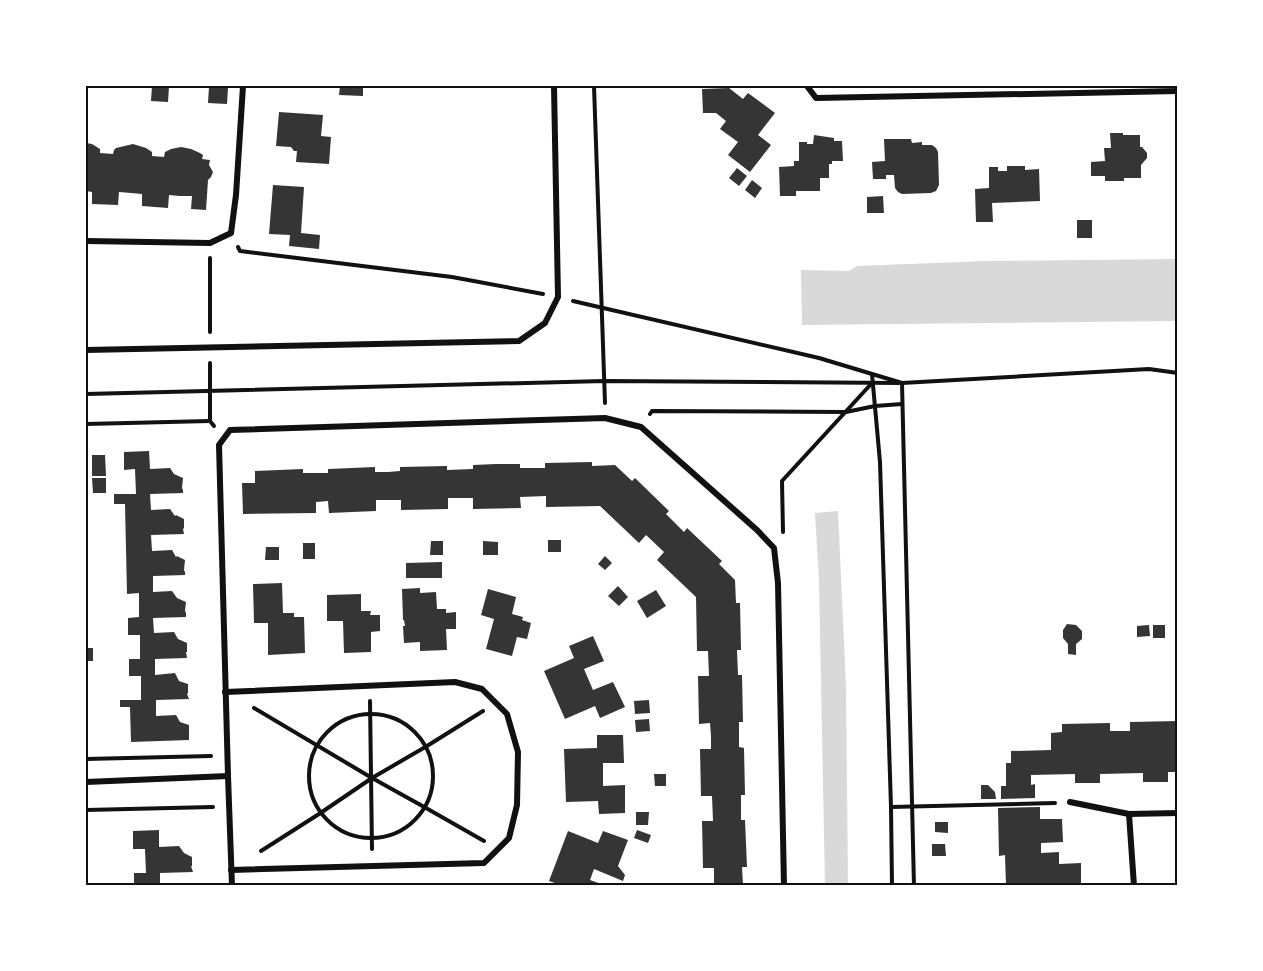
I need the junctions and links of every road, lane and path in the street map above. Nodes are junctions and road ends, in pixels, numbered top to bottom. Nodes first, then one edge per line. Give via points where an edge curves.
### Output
1 (243, 86) edge
2 (554, 86) edge
3 (594, 86) edge
4 (807, 86) edge
5 (1178, 91) edge
6 (86, 241) edge
7 (86, 350) edge
8 (1178, 373) edge
9 (872, 374) dead end
10 (604, 381) junction
11 (873, 382) junction
12 (902, 383) junction
13 (86, 394) edge
14 (903, 404) junction
15 (875, 406) junction
16 (846, 412) junction
17 (210, 421) dead end
18 (86, 424) edge
19 (641, 427) junction
20 (774, 548) junction
21 (370, 685) junction
22 (225, 692) junction
23 (496, 703) junction
24 (371, 715) junction
25 (316, 744) junction
26 (427, 746) junction
27 (227, 755) junction
28 (86, 759) edge
29 (228, 776) junction
30 (372, 778) junction
31 (86, 782) edge
32 (1070, 802) joint
33 (229, 806) junction
34 (913, 806) junction
35 (891, 807) junction
36 (426, 808) junction
37 (86, 810) edge
38 (1178, 813) edge
39 (320, 814) junction
40 (1129, 814) junction
41 (372, 838) junction
42 (498, 849) junction
43 (261, 851) dead end
44 (373, 865) junction
45 (231, 870) junction
46 (232, 885) edge
47 (784, 885) edge
48 (892, 885) edge
49 (914, 885) edge
50 (1134, 885) edge

1 - 6 street via 231,233 210,243
2 - 7 street via 558,297 545,324 519,341
3 - 10 path
4 - 5 street via 816,98
8 - 12 path via 1149,369
9 - 11 path
10 - 11 path
10 - 13 path
11 - 12 path
11 - 15 path
11 - 16 path
12 - 14 path
14 - 15 path
14 - 34 path
15 - 16 path
15 - 35 path
16 - 19 path via 652,411
16 - 20 path via 782,481 783,539
17 - 18 path
19 - 20 street
19 - 22 street via 605,418 230,430 219,445
20 - 47 street
21 - 22 street
21 - 23 street via 455,682 482,689
21 - 24 path
22 - 25 path
22 - 27 street
23 - 26 path
23 - 42 street via 507,714 518,752 517,805 509,838
24 - 25 path via 352,716
24 - 26 path via 380,714 405,724
24 - 30 path
25 - 30 path
25 - 39 path via 308,768 310,794
26 - 30 path
26 - 36 path via 434,784
27 - 28 path
27 - 29 street
29 - 31 street
29 - 33 street
30 - 36 path
30 - 39 path
30 - 41 path
32 - 34 path
32 - 40 street
33 - 37 path
33 - 45 street
34 - 35 path
34 - 49 path
35 - 48 path
36 - 41 path via 398,834
36 - 42 path
38 - 40 street
39 - 41 path via 337,830
39 - 43 path
40 - 50 street
41 - 44 path
42 - 44 street via 484,862
44 - 45 street
45 - 46 street

